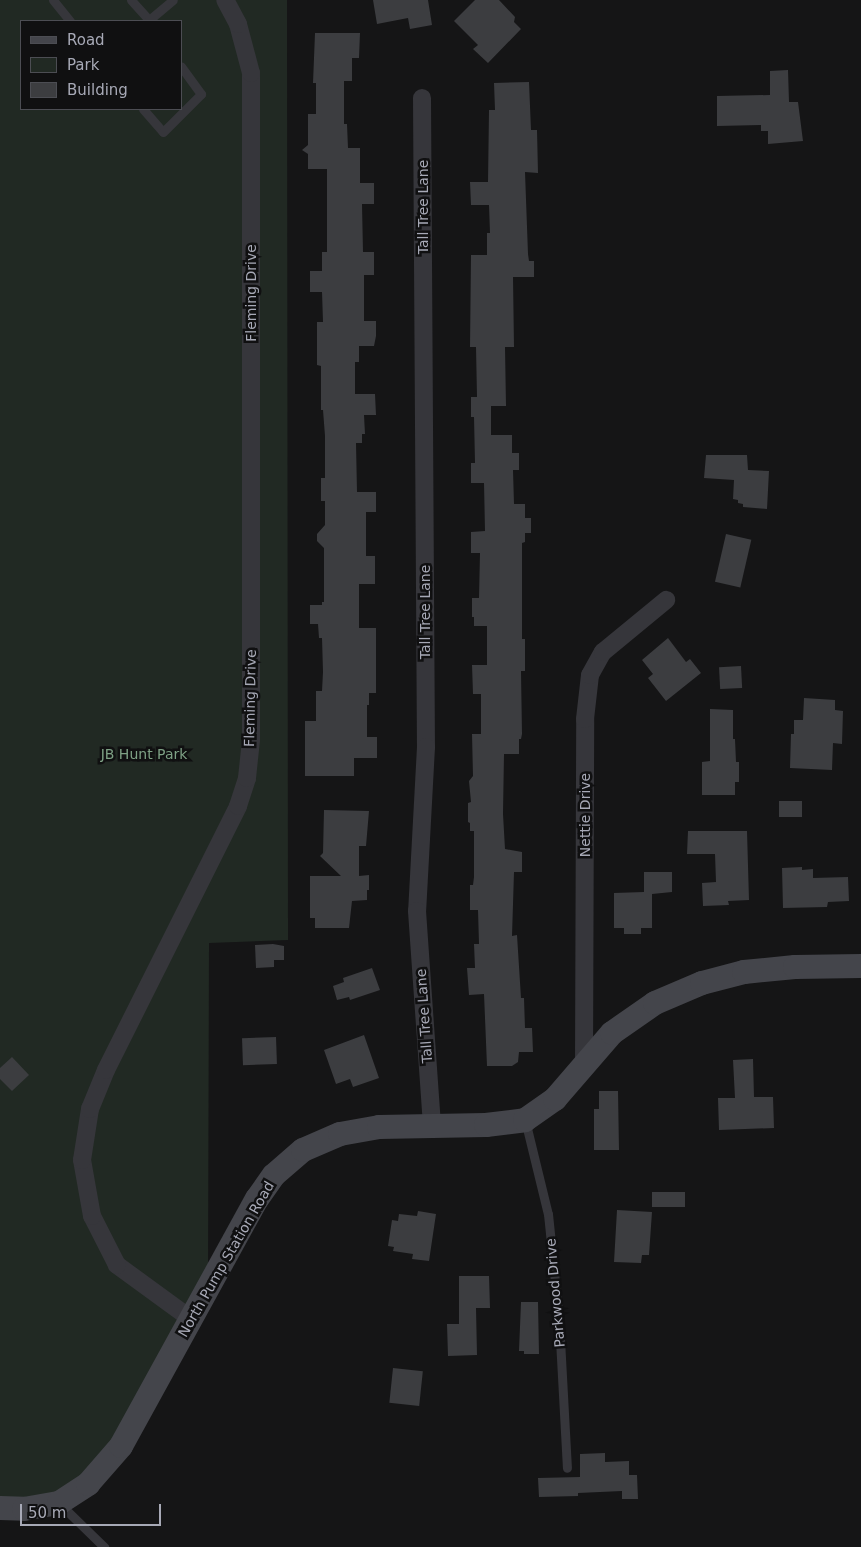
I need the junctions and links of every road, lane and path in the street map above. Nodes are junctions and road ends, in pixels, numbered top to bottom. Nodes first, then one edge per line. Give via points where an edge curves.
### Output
1 (52, 0) edge
2 (131, 0) edge
3 (173, 0) edge
4 (226, 0) edge
5 (69, 20) edge
6 (148, 20) edge
7 (150, 20) edge
8 (182, 67) edge
9 (422, 98) dead end
10 (144, 110) edge
11 (666, 600) dead end
12 (861, 966) edge
13 (584, 1064) junction
14 (525, 1120) junction
15 (432, 1125) junction
16 (191, 1319) junction
17 (567, 1468) dead end
18 (59, 1503) junction
19 (0, 1508) edge
20 (104, 1547) edge

1 - 5 lane
2 - 6 lane
3 - 7 lane
4 - 16 street, Fleming Drive via 238,24 251,73 251,740 247,778 238,806 106,1070 90,1110 82,1160 92,1216 117,1265
8 - 10 lane via 201,94 163,132
9 - 15 street, Tall Tree Lane via 426,747 417,911
11 - 13 street, Nettie Drive via 603,652 590,675 586,719
12 - 13 street, North Pump Station Road via 744,972 702,984 648,1008 612,1032
13 - 14 street, North Pump Station Road via 555,1099
14 - 15 street, North Pump Station Road via 486,1126
14 - 17 lane, Parkwood Drive via 548,1214 559,1321
15 - 16 street, North Pump Station Road via 379,1127 340,1134 303,1150 274,1175 257,1199
16 - 18 street, North Pump Station Road via 121,1446 88,1484
18 - 19 street, North Pump Station Road via 24,1509
18 - 20 lane

